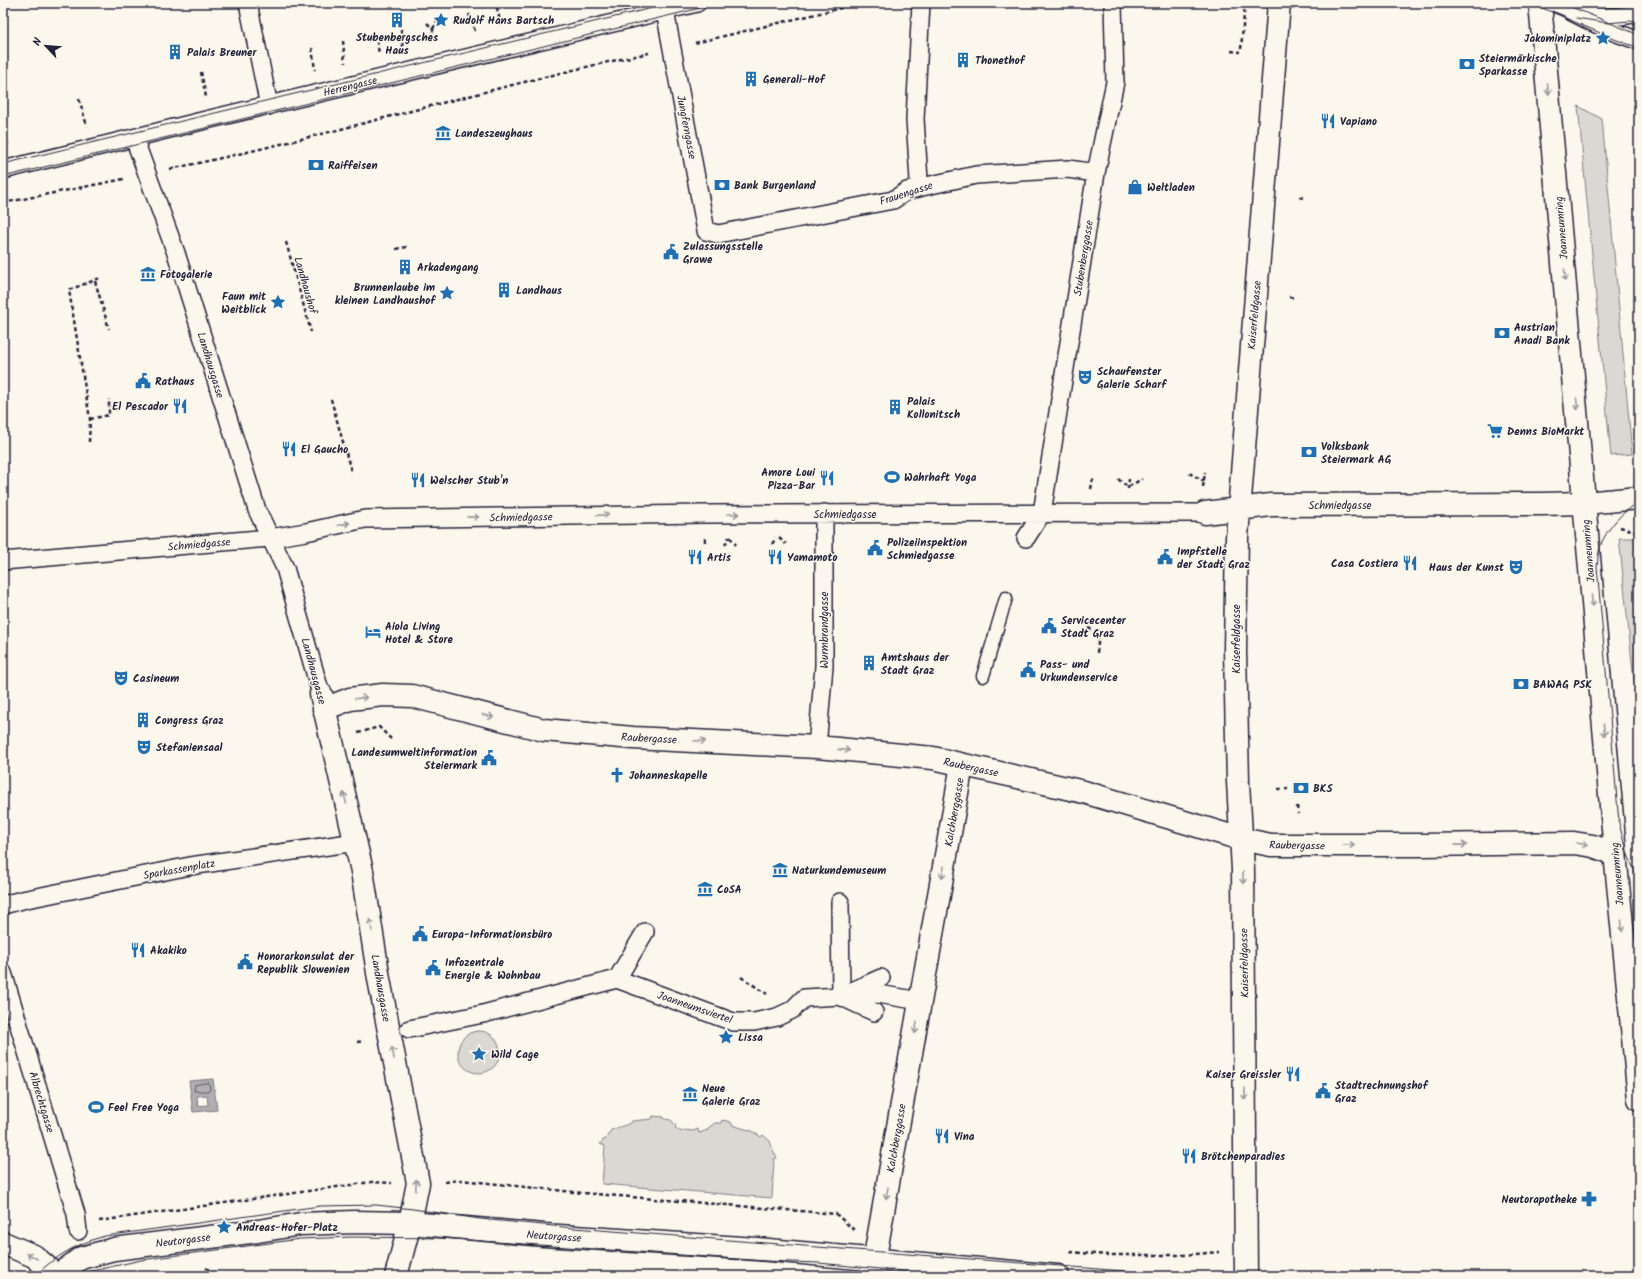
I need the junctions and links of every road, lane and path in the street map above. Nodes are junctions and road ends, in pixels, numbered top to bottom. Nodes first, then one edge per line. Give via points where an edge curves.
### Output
1 (47, 3) edge
2 (248, 3) edge
3 (697, 3) edge
4 (862, 3) edge
5 (921, 3) edge
6 (1112, 3) edge
7 (1245, 3) edge
8 (1279, 3) edge
9 (1540, 3) edge
10 (1549, 3) edge
11 (49, 9) dead end
12 (665, 11) junction
13 (1572, 12) junction
14 (1639, 13) edge
15 (437, 21) dead end
16 (433, 29) dead end
17 (1639, 41) edge
18 (672, 48) junction
19 (1241, 48) dead end
20 (1231, 51) dead end
21 (1240, 52) dead end
22 (268, 106) junction
23 (134, 138) junction
24 (3, 170) edge
25 (1096, 173) junction
26 (148, 174) junction
27 (922, 187) junction
28 (1299, 197) dead end
29 (1305, 198) dead end
30 (3, 203) edge
31 (718, 234) joint
32 (286, 242) dead end
33 (407, 247) dead end
34 (396, 248) dead end
35 (100, 278) dead end
36 (94, 281) junction
37 (414, 286) dead end
38 (404, 287) dead end
39 (1289, 297) dead end
40 (1296, 298) dead end
41 (110, 329) dead end
42 (311, 332) dead end
43 (109, 399) dead end
44 (331, 399) dead end
45 (90, 419) junction
46 (89, 442) dead end
47 (352, 471) dead end
48 (1189, 473) dead end
49 (1118, 479) dead end
50 (1142, 479) dead end
51 (1204, 480) dead end
52 (1639, 498) edge
53 (1584, 503) junction
54 (1238, 509) junction
55 (824, 513) junction
56 (1042, 513) junction
57 (1205, 513) joint
58 (1613, 525) dead end
59 (1639, 532) edge
60 (778, 536) dead end
61 (729, 537) dead end
62 (270, 538) junction
63 (1026, 538) dead end
64 (786, 544) dead end
65 (736, 545) dead end
66 (3, 561) edge
67 (1006, 598) dead end
68 (1088, 628) dead end
69 (1097, 653) dead end
70 (983, 676) dead end
71 (322, 701) junction
72 (358, 733) dead end
73 (391, 739) dead end
74 (817, 747) junction
75 (962, 765) junction
76 (1278, 789) dead end
77 (1288, 789) dead end
78 (1297, 806) dead end
79 (1298, 814) dead end
80 (1241, 839) junction
81 (356, 842) junction
82 (1615, 854) junction
83 (840, 902) dead end
84 (3, 905) edge
85 (645, 932) dead end
86 (3, 972) edge
87 (741, 977) dead end
88 (617, 979) junction
89 (767, 994) dead end
90 (840, 996) junction
91 (920, 1001) junction
92 (874, 1012) dead end
93 (408, 1029) dead end
94 (364, 1041) dead end
95 (357, 1042) dead end
96 (1639, 1099) edge
97 (371, 1182) dead end
98 (440, 1183) dead end
99 (410, 1223) junction
100 (78, 1228) joint
101 (860, 1231) dead end
102 (3, 1243) edge
103 (1068, 1252) dead end
104 (1246, 1254) junction
105 (206, 1268) dead end
106 (874, 1268) edge
107 (57, 1276) edge
108 (220, 1276) edge
109 (396, 1276) edge
110 (1058, 1276) edge
111 (1246, 1276) edge

1 - 11 path
2 - 22 street
3 - 12 street, Herrengasse
4 - 18 path
5 - 27 street via 914,118 919,180
6 - 25 street, Stubenberggasse via 1115,82
7 - 19 path
8 - 54 street, Kaiserfeldgasse
9 -> 53 street, Joanneumring
10 - 13 lane
12 - 18 street, Jungferngasse
12 - 22 street, Herrengasse
13 - 14 street via 1603,16
13 - 17 street via 1606,29
15 - 16 path
18 - 26 path via 260,150
18 - 31 street, Jungferngasse via 706,231
20 - 21 path
22 - 23 street, Herrengasse
23 - 24 street, Herrengasse
23 - 26 street, Landhausgasse
25 - 27 street, Frauengasse via 1068,169 976,175
25 - 56 street, Stubenberggasse
26 - 30 path
26 - 62 street, Landhausgasse via 176,253 257,510
27 - 31 street, Frauengasse via 893,200
28 - 29 path
32 - 42 path, Landhaushof
33 - 34 path
35 - 36 path
36 - 41 path
36 - 45 path via 69,290
37 - 38 path
39 - 40 path
43 - 45 path via 110,416
44 - 47 path
45 - 46 path
48 - 51 path
49 - 50 path via 1128,487
52 - 53 street, Schmiedgasse
53 - 54 street, Schmiedgasse via 1271,505
53 -> 82 street, Joanneumring
54 - 57 street, Schmiedgasse
54 - 80 street, Kaiserfeldgasse via 1235,650
55 - 56 street, Schmiedgasse
62 -> 55 street, Schmiedgasse via 365,519
55 - 74 street, Wurmbrandgasse via 824,666
56 - 57 street, Schmiedgasse
56 - 63 street
58 - 59 path
60 - 64 path
61 - 65 path
62 - 66 street, Schmiedgasse
62 - 71 street, Landhausgasse via 285,568
67 - 70 lane
68 - 69 path via 1099,633
71 -> 74 street, Raubergasse via 383,695 412,696 544,730 633,738
81 -> 71 street, Landhausgasse
72 - 73 path via 379,727
74 -> 75 street, Raubergasse via 933,758
75 - 80 street, Raubergasse via 1084,792
75 -> 91 street, Kalchberggasse
76 - 77 path
78 - 79 path
80 -> 82 street, Raubergasse via 1271,845 1574,843 1593,846
80 -> 104 street, Kaiserfeldgasse
81 - 84 street, Sparkassenplatz via 190,866
99 -> 81 street, Landhausgasse via 418,1183
82 -> 96 street, Joanneumring
83 - 90 street
85 - 88 street
86 - 100 street, Albrechtgasse via 76,1214
87 - 89 path
88 - 90 street, Joanneumsviertel via 733,1022 754,1022 777,1017 792,1010 804,998
88 - 93 street via 483,1014
90 - 91 street, Joanneumsviertel via 879,986
90 - 92 street, Joanneumsviertel
91 -> 106 street, Kalchberggasse
94 - 95 path
97 - 100 path
98 - 101 path via 460,1180 836,1214 854,1230
99 - 106 street, Neutorgasse via 757,1249
99 - 107 street, Neutorgasse via 301,1224 114,1249 81,1258
99 - 109 street
107 -> 102 street, Neutorgasse via 34,1256
103 - 104 path via 1107,1255 1184,1255 1212,1252
104 - 111 street, Kaiserfeldgasse
105 - 108 path
106 - 110 street, Neutorgasse via 926,1265

